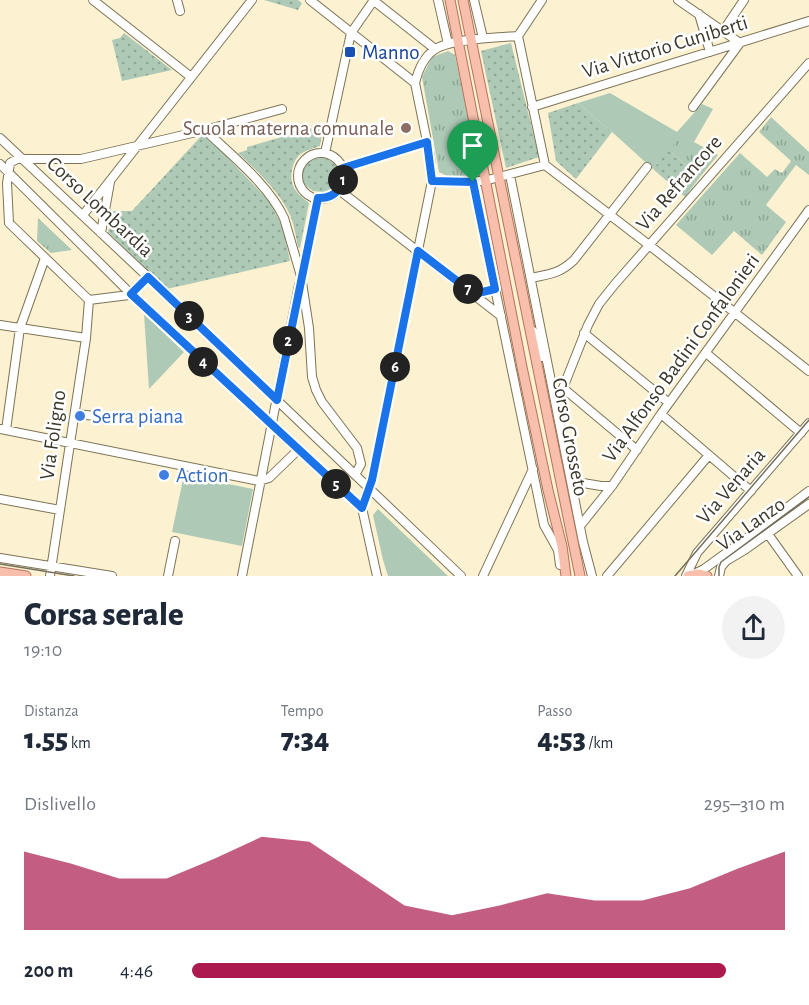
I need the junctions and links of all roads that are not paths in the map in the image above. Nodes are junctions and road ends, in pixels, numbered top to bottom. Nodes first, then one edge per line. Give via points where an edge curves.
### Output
1 (93, 0) edge
2 (177, 0) edge
3 (252, 0) edge
4 (310, 0) edge
5 (373, 0) edge
6 (438, 0) edge
7 (450, 0) edge
8 (474, 0) edge
9 (542, 0) edge
10 (678, 0) edge
11 (744, 0) edge
12 (463, 1) edge
13 (180, 11) dead end
14 (699, 14) junction
15 (809, 21) edge
16 (723, 31) junction
17 (351, 33) junction
18 (518, 36) junction
19 (483, 38) junction
20 (470, 40) junction
21 (458, 42) junction
22 (740, 43) junction
23 (448, 44) junction
24 (435, 49) junction
25 (710, 52) junction
26 (809, 63) edge
27 (191, 77) junction
28 (415, 82) junction
29 (532, 106) junction
30 (693, 107) dead end
31 (282, 109) dead end
32 (205, 130) junction
33 (0, 138) edge
34 (427, 142) junction
35 (136, 147) junction
36 (325, 153) junction
37 (22, 159) junction
38 (0, 164) edge
39 (546, 165) junction
40 (647, 167) dead end
41 (343, 168) junction
42 (8, 172) junction
43 (510, 174) junction
44 (499, 177) junction
45 (486, 180) junction
46 (111, 181) junction
47 (432, 181) junction
48 (473, 182) junction
49 (339, 190) junction
50 (318, 198) junction
51 (809, 210) edge
52 (610, 214) junction
53 (83, 215) junction
54 (4, 224) edge
55 (101, 233) junction
56 (649, 244) junction
57 (418, 251) junction
58 (45, 258) junction
59 (301, 276) junction
60 (148, 277) junction
61 (531, 278) junction
62 (495, 289) junction
63 (131, 294) junction
64 (474, 294) junction
65 (89, 300) junction
66 (735, 312) junction
67 (528, 314) junction
68 (501, 316) junction
69 (0, 325) edge
70 (514, 325) junction
71 (20, 328) junction
72 (584, 333) junction
73 (86, 338) junction
74 (706, 353) junction
75 (809, 371) edge
76 (551, 384) junction
77 (563, 388) junction
78 (516, 391) junction
79 (554, 394) junction
80 (277, 400) junction
81 (669, 404) junction
82 (75, 414) junction
83 (661, 414) junction
84 (107, 417) dead end
85 (809, 423) edge
86 (271, 425) junction
87 (3, 430) edge
88 (801, 433) junction
89 (70, 443) junction
90 (298, 450) junction
91 (636, 450) junction
92 (709, 455) junction
93 (533, 469) junction
94 (355, 475) junction
95 (260, 481) junction
96 (571, 481) junction
97 (612, 486) junction
98 (369, 489) junction
99 (809, 491) edge
100 (751, 492) junction
101 (0, 499) edge
102 (809, 504) edge
103 (362, 508) junction
104 (60, 510) junction
105 (581, 530) junction
106 (768, 534) junction
107 (175, 541) dead end
108 (0, 558) edge
109 (52, 566) junction
110 (0, 572) edge
111 (579, 572) edge
112 (689, 575) edge
113 (26, 576) edge
114 (50, 576) edge
115 (112, 576) edge
116 (168, 576) edge
117 (242, 576) edge
118 (377, 576) edge
119 (461, 576) edge
120 (483, 576) edge
121 (564, 576) edge
122 (592, 576) edge
123 (607, 576) edge
124 (707, 576) edge
125 (719, 576) edge
126 (798, 576) edge

1 - 27 street
2 - 13 street
3 - 27 street
4 - 17 street
5 - 17 street
5 - 24 street
6 - 23 street
7 - 21 main road, Corso Grosseto
8 - 19 street
9 - 18 street
10 - 14 street
11 - 16 street
12 - 20 main road, Corso Grosseto
14 - 16 street
14 - 25 street
15 - 22 street, Via Vittorio Cuniberti
16 - 22 street
17 - 28 street
17 - 36 street
18 - 19 street
18 - 29 street
19 - 20 street
20 - 21 street
20 - 44 main road, Corso Grosseto
21 - 23 street
21 - 45 main road, Corso Grosseto
22 - 25 street, Via Vittorio Cuniberti
22 - 30 street
23 - 24 street
24 - 28 street
25 - 29 street, Via Vittorio Cuniberti
26 - 56 street, Via Refrancore
27 - 35 street
28 - 34 street
29 - 39 street
31 - 32 street
32 - 35 street
32 - 59 street via 280,209
33 - 37 street, Corso Lombardia
34 - 41 street
34 - 47 street
35 - 37 street via 81,159
35 - 46 street
36 - 41 street
36 - 50 street via 305,159 299,172 305,192
37 - 42 street via 12,160
37 - 53 street, Corso Lombardia
38 - 42 street, Corso Lombardia
39 - 43 street
39 - 52 street
40 - 52 street
41 - 49 street via 344,180
42 - 54 street
42 - 63 street, Corso Lombardia
43 - 44 street
43 - 61 street, Corso Grosseto
44 - 45 street
44 - 67 main road, Corso Grosseto
45 - 48 street
45 - 70 main road, Corso Grosseto
46 - 53 street
46 - 55 street
47 - 48 street
47 - 57 street
48 - 62 street, Corso Grosseto
49 - 50 street
49 - 57 street
50 - 59 street
51 - 66 street, Via Alfonso Badini Confalonieri
52 - 56 street
52 - 61 street via 564,269
53 - 55 street, Corso Lombardia
54 - 58 street
55 - 60 street, Corso Lombardia
56 - 66 street
56 - 72 street, Via Refrancore via 600,304
57 - 64 street
57 - 98 street
58 - 65 street
58 - 71 street
59 - 80 street
59 - 94 street via 312,377 322,402 357,448 361,464
60 - 63 street
60 - 80 street, Corso Lombardia
61 - 76 street, Corso Grosseto
62 - 64 street
62 - 68 street, Corso Grosseto
63 - 65 street
63 - 86 street, Corso Lombardia
64 - 68 street
65 - 73 street, Via Foligno
66 - 74 street, Via Alfonso Badini Confalonieri
66 - 75 street
67 - 76 street, Corso Grosseto
67 - 111 main road, Corso Grosseto
68 - 78 street, Corso Grosseto
69 - 71 street
70 - 78 street, Corso Grosseto
70 - 121 main road, Corso Grosseto via 562,546
71 - 73 street
71 - 87 street
72 - 77 street, Via Refrancore
72 - 81 street
73 - 82 street, Via Foligno
74 - 81 street, Via Alfonso Badini Confalonieri
74 - 88 street
76 - 79 street, Corso Grosseto
77 - 79 street
77 - 91 street
78 - 93 street, Corso Grosseto
79 - 96 street, Corso Grosseto
80 - 86 street
80 - 94 street, Corso Lombardia
81 - 83 street, Via Alfonso Badini Confalonieri
82 - 84 street
82 - 89 street, Via Foligno
83 - 91 street, Via Alfonso Badini Confalonieri
83 - 92 street
85 - 88 street, Via Venaria
86 - 90 street, Corso Lombardia
86 - 95 street
87 - 89 street
88 - 100 street, Via Venaria
89 - 95 street
89 - 104 street, Via Foligno
90 - 95 street via 269,478
90 - 103 street, Corso Lombardia
91 - 97 street, Via Alfonso Badini Confalonieri
92 - 100 street
92 - 123 street
93 - 120 street
93 - 121 street, Corso Grosseto via 544,525 558,550
94 - 98 street, Corso Lombardia
95 - 117 street
96 - 97 street
96 - 105 street, Corso Grosseto
97 - 105 street, Via Alfonso Badini Confalonieri
98 - 103 street
98 - 119 street, Corso Lombardia
99 - 112 street, Via Lanzo
100 - 112 street, Via Venaria via 697,553
101 - 104 street
102 - 106 street, Via Lanzo
103 - 118 street
104 - 109 street, Via Foligno
105 - 111 street, Corso Grosseto
105 - 122 street, Corso Grosseto
106 - 125 street, Via Lanzo via 723,564
106 - 126 street
107 - 116 street
108 - 109 street
109 - 114 street, Via Foligno
109 - 115 street
110 - 113 main road
112 - 124 main road

